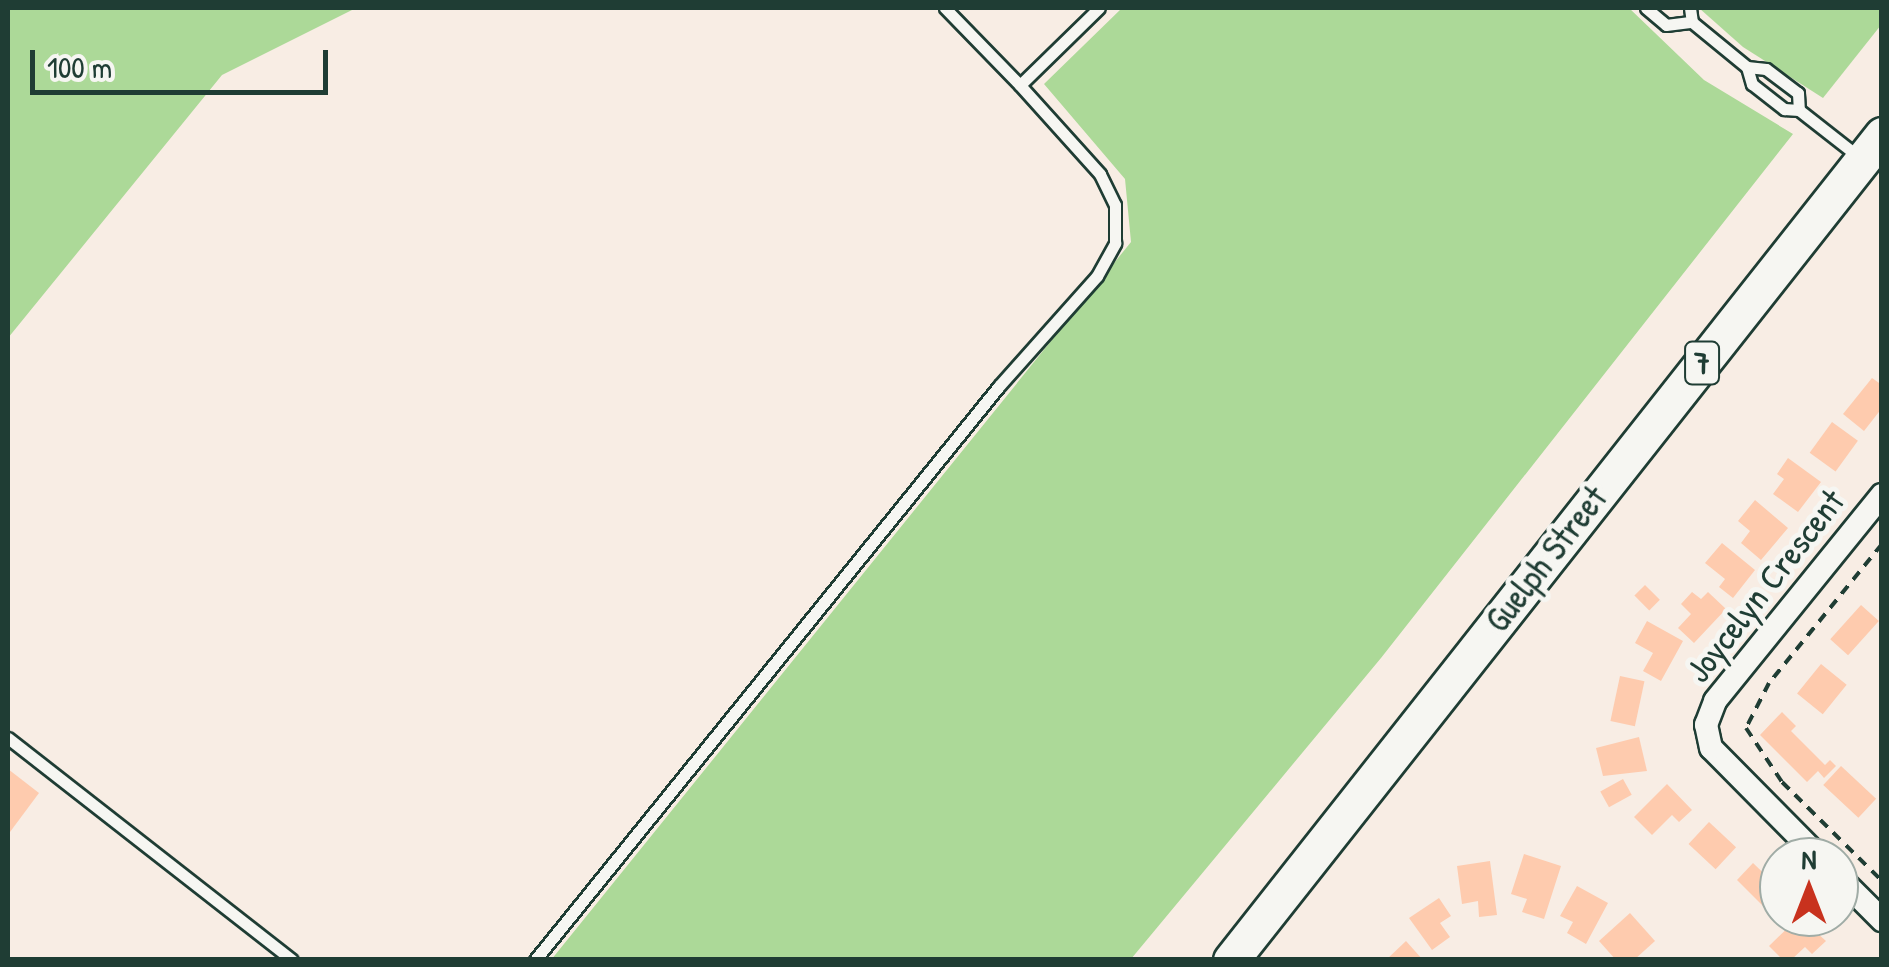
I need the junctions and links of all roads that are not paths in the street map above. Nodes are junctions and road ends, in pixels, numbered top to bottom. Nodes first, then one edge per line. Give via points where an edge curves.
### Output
1 (945, 8) edge
2 (1099, 8) edge
3 (1646, 8) edge
4 (1690, 8) edge
5 (1692, 22) junction
6 (1747, 67) junction
7 (1020, 84) junction
8 (1800, 110) junction
9 (1875, 157) edge
10 (1882, 496) edge
11 (8, 738) edge
12 (1799, 837) edge
13 (1859, 897) edge
14 (1882, 920) edge
15 (292, 960) edge
16 (535, 960) edge
17 (1231, 960) edge

1 - 7 lane
2 - 7 lane
3 - 5 lane via 1666,24
4 - 5 lane
5 - 6 lane
6 - 8 lane via 1752,84 1784,108
6 - 8 lane via 1766,69 1798,93
7 - 16 lane via 1100,174 1115,205 1115,243 1097,276 1000,386
8 - 9 lane
9 - 17 main road, Guelph Street / 7
10 - 12 street, Joycelyn Crescent via 1715,702 1706,725 1712,748
11 - 15 lane
13 - 14 street

